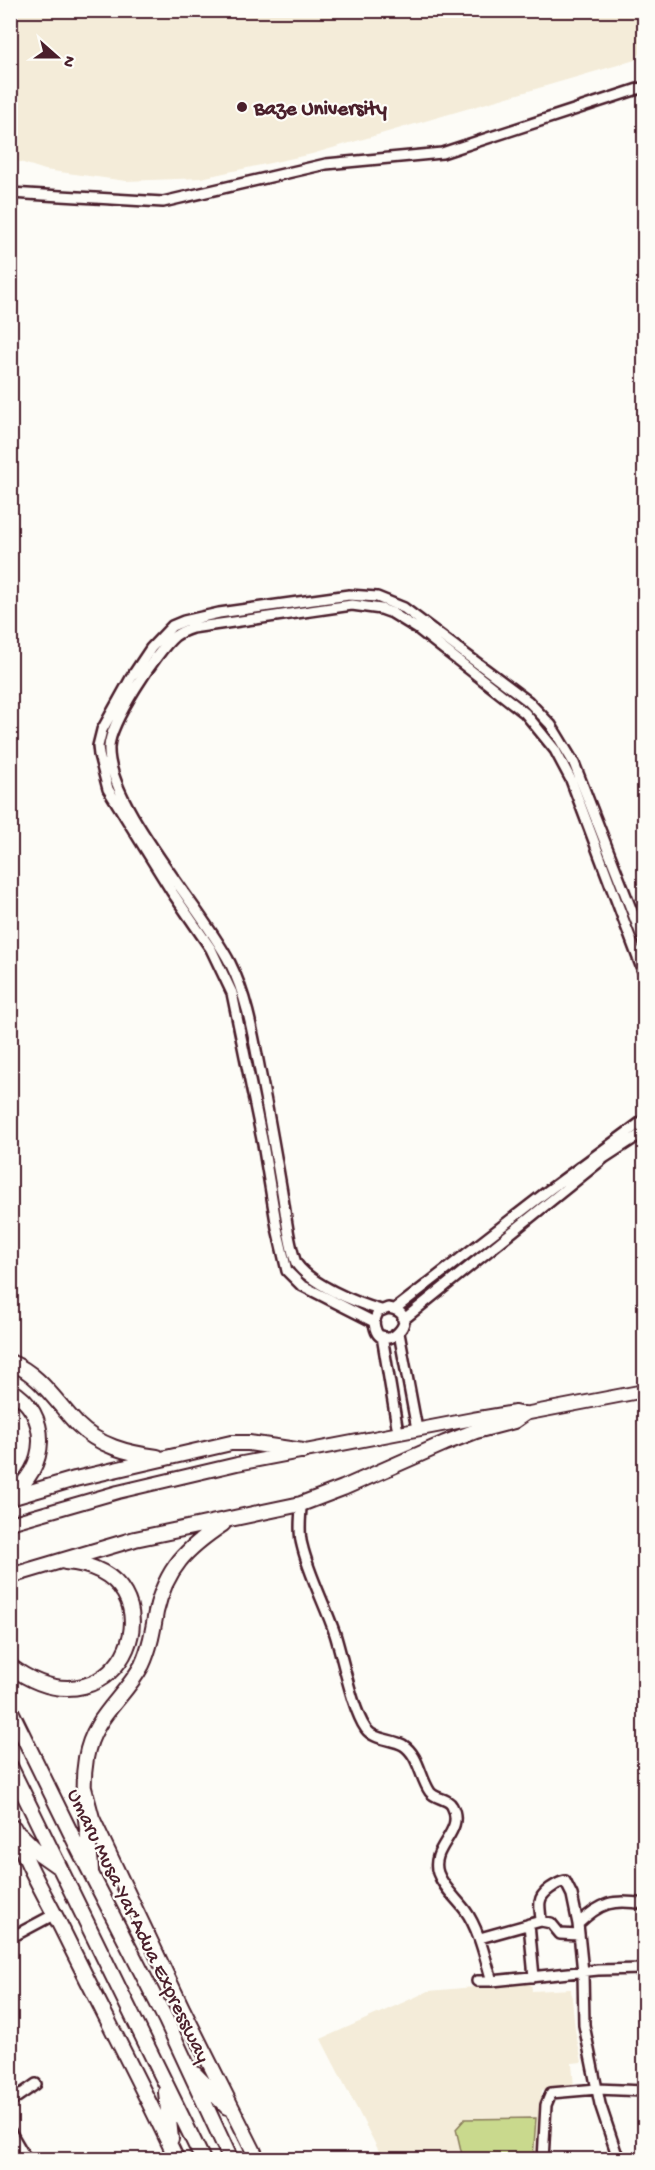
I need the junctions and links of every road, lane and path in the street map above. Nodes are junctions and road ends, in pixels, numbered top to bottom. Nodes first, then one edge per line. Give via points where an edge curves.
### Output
1 (645, 87) edge
2 (10, 193) edge
3 (112, 766) junction
4 (101, 769) junction
5 (645, 942) edge
6 (645, 974) edge
7 (259, 1065) junction
8 (248, 1067) junction
9 (645, 1119) edge
10 (645, 1132) edge
11 (274, 1143) junction
12 (263, 1144) junction
13 (288, 1226) junction
14 (277, 1228) junction
15 (473, 1249) junction
16 (480, 1257) junction
17 (395, 1309) junction
18 (381, 1310) junction
19 (403, 1320) junction
20 (374, 1322) junction
21 (399, 1334) junction
22 (382, 1336) junction
23 (10, 1362) edge
24 (10, 1390) edge
25 (645, 1391) edge
26 (524, 1414) junction
27 (417, 1429) junction
28 (398, 1432) junction
29 (303, 1451) junction
30 (168, 1458) junction
31 (10, 1496) edge
32 (301, 1504) junction
33 (227, 1521) junction
34 (10, 1523) edge
35 (57, 1562) junction
36 (10, 1576) edge
37 (10, 1666) edge
38 (10, 1709) edge
39 (10, 1766) edge
40 (84, 1788) junction
41 (12, 1825) edge
42 (59, 1867) junction
43 (91, 1874) junction
44 (645, 1905) edge
45 (55, 1914) junction
46 (541, 1921) junction
47 (529, 1924) junction
48 (578, 1924) junction
49 (579, 1935) junction
50 (10, 1938) edge
51 (480, 1938) junction
52 (645, 1968) edge
53 (583, 1972) junction
54 (534, 1977) junction
55 (477, 1981) dead end
56 (492, 1981) junction
57 (188, 2068) junction
58 (165, 2081) junction
59 (36, 2084) dead end
60 (597, 2089) junction
61 (645, 2091) edge
62 (10, 2102) edge
63 (235, 2115) junction
64 (10, 2131) edge
65 (174, 2154) edge
66 (614, 2156) edge
67 (27, 2160) edge
68 (203, 2160) edge
69 (231, 2160) edge
70 (258, 2160) edge
71 (543, 2160) edge
72 (624, 2160) edge

1 - 2 street via 442,153 326,164 163,202
3 - 4 street
3 - 6 street via 109,747 115,726 152,663 182,631 352,605 392,613 516,705 555,750 571,780
3 - 7 street via 130,811 229,961 245,999
4 - 5 street via 98,746 106,723 151,648 172,626 219,613 349,595 388,600 431,626 528,701 551,725 574,763
4 - 8 street via 115,802 201,933 227,980
7 - 8 street
7 - 11 street
8 - 12 street
9 - 15 street
10 - 16 street via 604,1158
11 - 12 street
11 - 13 street
12 - 14 street
13 - 14 street
13 - 18 street via 300,1269 352,1300
14 - 20 street via 284,1264 296,1281
15 - 16 street
15 - 17 street
16 - 19 street
17 - 18 street
17 - 19 street
18 - 20 street
19 - 21 street
20 - 22 street
21 - 22 street
21 - 27 street
22 - 28 street
23 - 30 highway via 41,1381 79,1426 99,1441 130,1453
24 - 31 highway via 25,1401 34,1415 40,1443 35,1468
25 - 26 main road
26 - 27 main road via 515,1412
26 - 32 highway
27 - 28 main road
28 - 29 main road
29 - 30 highway via 231,1443
29 - 34 main road via 151,1484
30 - 31 highway
32 - 33 highway
32 - 51 street via 301,1543 358,1712 367,1730 375,1736 405,1746 430,1793 450,1803 456,1822 440,1849 438,1873
33 - 35 highway via 135,1539
33 - 40 highway via 194,1544 167,1578 143,1662 89,1741
35 - 36 highway
35 - 37 highway via 96,1568 123,1591 133,1623 124,1656 98,1680 67,1689 33,1680
38 - 43 highway, Umaru Musa Yar'Adua Expressway
39 - 42 highway
40 - 43 highway
40 - 63 highway, Umaru Musa Yar'Adua Expressway via 92,1818
41 - 42 highway
41 - 45 highway
42 - 58 highway
43 - 57 highway, Umaru Musa Yar'Adua Expressway
44 - 48 street via 602,1905
45 - 50 street
45 - 65 highway
46 - 47 street
46 - 48 street via 542,1897 565,1881
46 - 49 street via 552,1923 560,1934
47 - 51 street
47 - 54 street
48 - 49 street
49 - 53 street
51 - 56 street
52 - 53 street
53 - 54 street
53 - 60 street via 584,2025
54 - 56 street
55 - 56 street
57 - 63 highway
57 - 69 highway, Umaru Musa Yar'Adua Expressway
58 - 65 highway
58 - 68 highway
59 - 62 street
60 - 61 street
60 - 66 street
60 - 71 street via 551,2093 546,2105
63 - 70 highway, Umaru Musa Yar'Adua Expressway
64 - 67 street
66 - 72 street

